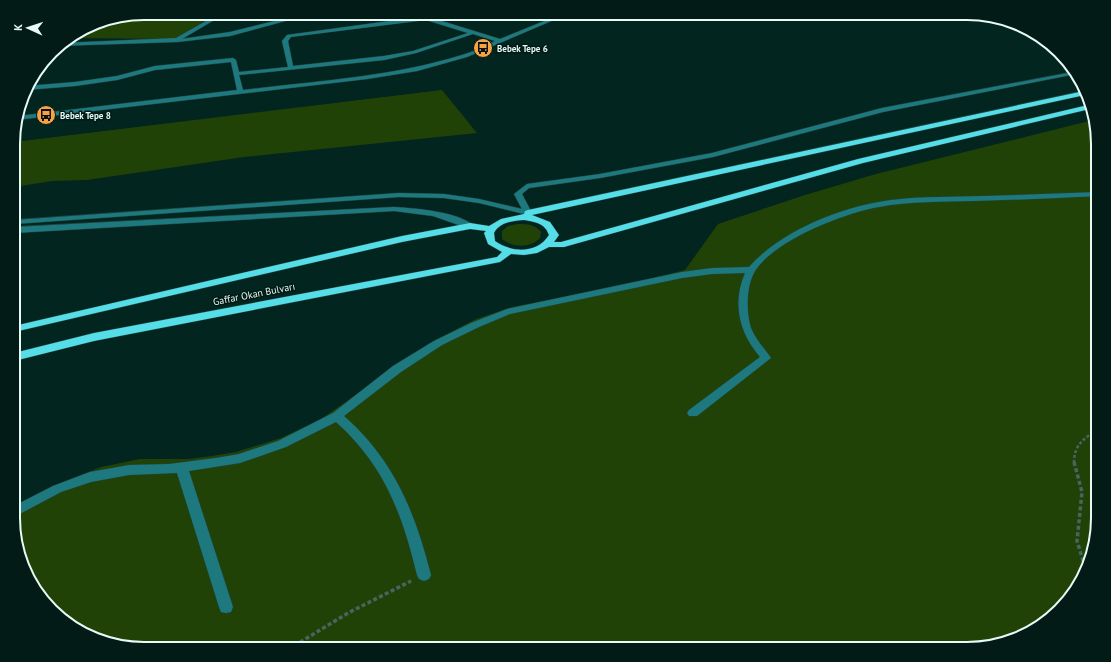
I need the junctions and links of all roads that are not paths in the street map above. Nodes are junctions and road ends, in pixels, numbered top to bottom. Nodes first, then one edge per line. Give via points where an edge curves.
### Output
1 (212, 20) edge
2 (285, 20) edge
3 (411, 20) edge
4 (432, 20) edge
5 (551, 20) edge
6 (472, 33) junction
7 (178, 40) junction
8 (500, 41) junction
9 (73, 43) edge
10 (291, 68) junction
11 (348, 71) junction
12 (236, 74) junction
13 (1069, 74) edge
14 (34, 87) edge
15 (240, 92) junction
16 (1080, 94) edge
17 (1086, 108) edge
18 (23, 117) edge
19 (1091, 194) edge
20 (528, 215) junction
21 (20, 222) edge
22 (470, 226) junction
23 (491, 229) junction
24 (20, 230) edge
25 (548, 244) junction
26 (509, 251) junction
27 (751, 270) junction
28 (20, 328) edge
29 (20, 356) edge
30 (693, 413) dead end
31 (337, 416) junction
32 (182, 468) junction
33 (20, 509) edge
34 (424, 575) road end
35 (226, 607) dead end

1 - 7 street
2 - 7 street via 230,34
3 - 10 street via 289,36 285,41
4 - 6 street
5 - 8 street
6 - 8 street
6 - 11 street
7 - 9 street
8 - 11 street via 465,56 417,69
10 - 11 street
10 - 12 street
11 - 15 street
12 - 14 street via 233,60 155,68 117,78
12 - 15 street
13 - 20 street via 882,110 713,155 600,176 527,186 518,194
15 - 18 street
16 - 20 highway
17 - 25 highway via 861,161 561,245
19 - 27 street via 909,200 878,204 844,214 798,234 774,249
20 - 21 street via 479,201 444,196 399,195
20 - 23 highway via 508,219
20 - 25 highway via 550,227 554,235
22 - 23 highway, Gaffar Okan Bulvarı
22 - 24 street via 444,215 394,208
22 - 28 highway, Gaffar Okan Bulvarı via 394,241
23 - 26 highway via 491,242
25 - 26 highway via 526,252
26 - 29 highway, Gaffar Okan Bulvarı via 500,259 94,337
27 - 30 street via 743,300 743,319 751,339 766,358
27 - 31 street via 682,275 575,299 530,306 491,318 456,333 417,355
31 - 32 street via 302,435 261,452
31 - 34 street via 370,447 397,490 417,543
32 - 33 street via 129,470 90,477 51,492
32 - 35 street

